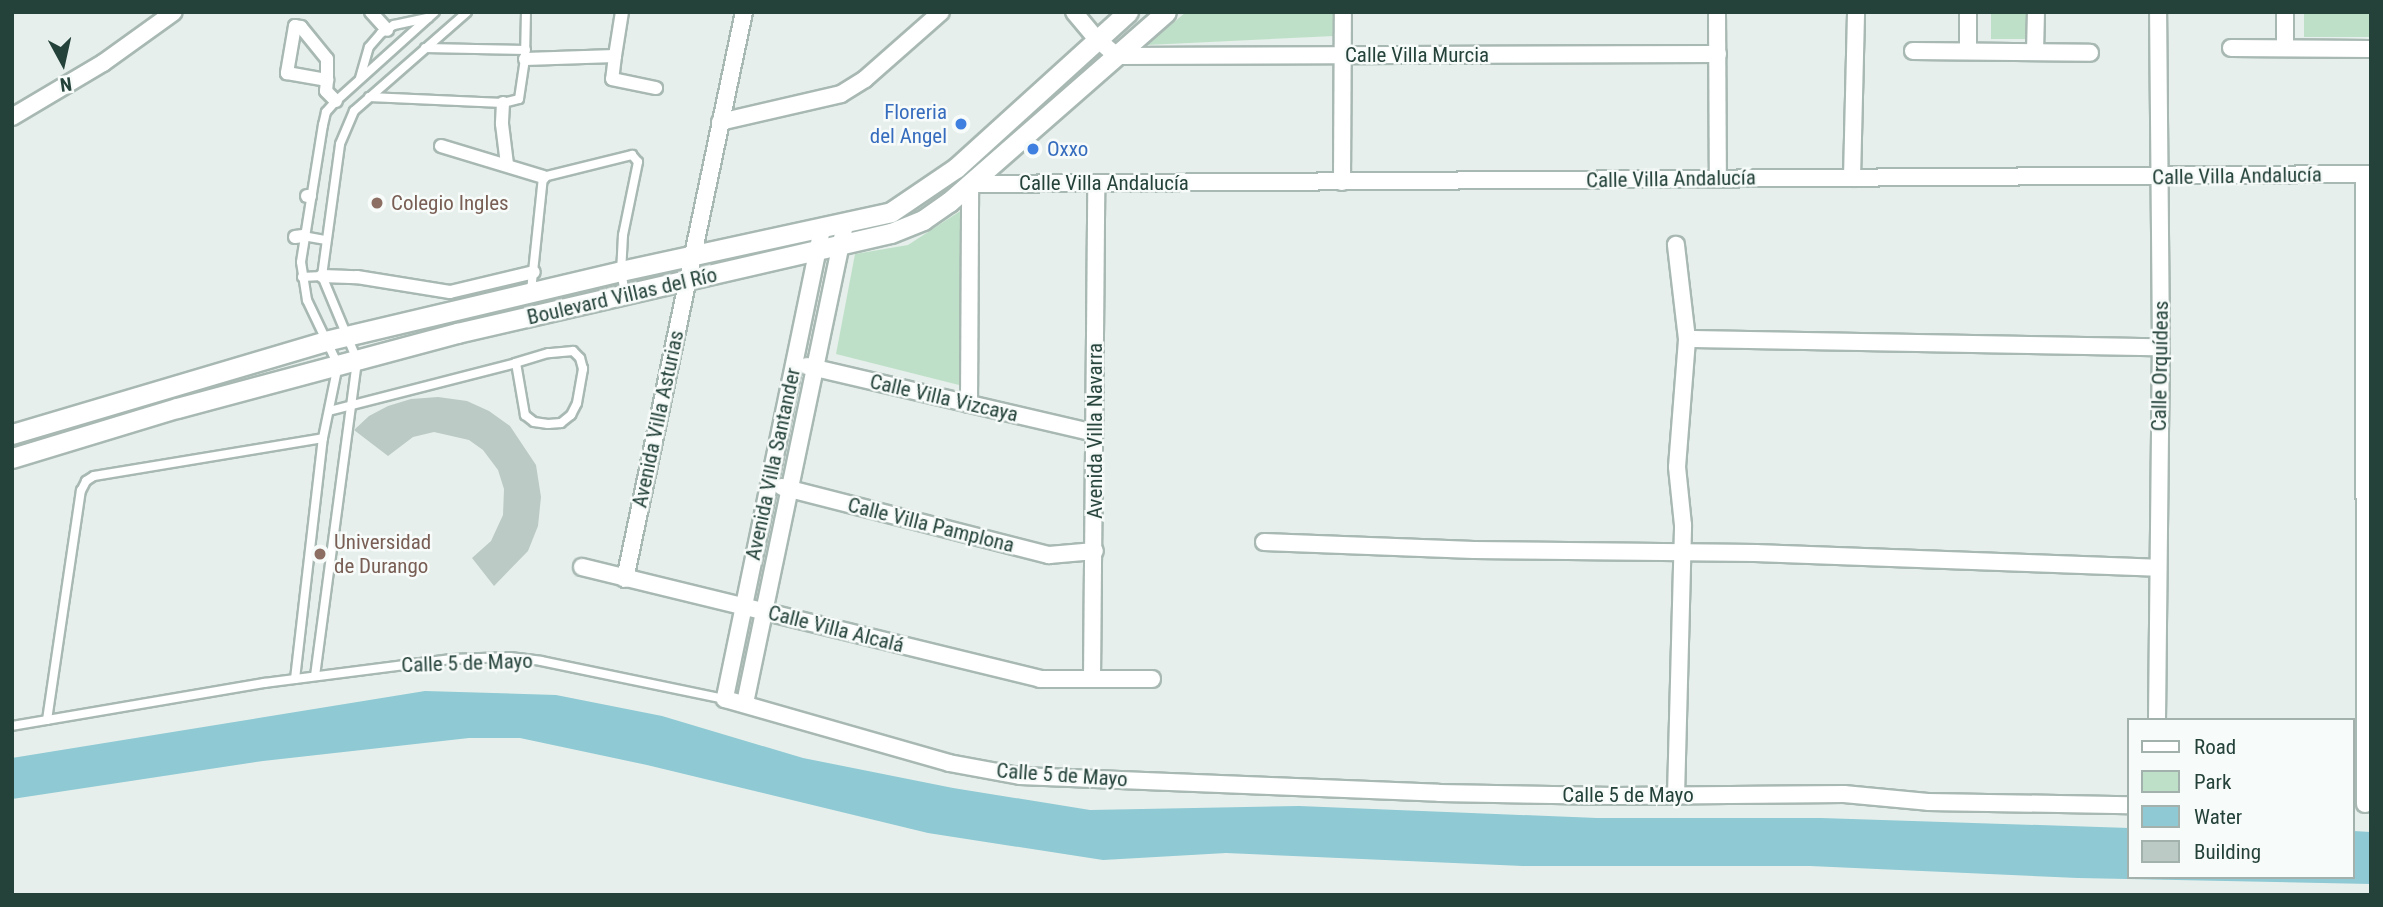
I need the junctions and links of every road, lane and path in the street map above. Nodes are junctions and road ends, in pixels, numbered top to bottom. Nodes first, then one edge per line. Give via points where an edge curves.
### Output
1 (174, 12) edge
2 (371, 12) edge
3 (467, 12) edge
4 (526, 12) edge
5 (622, 12) edge
6 (744, 12) edge
7 (941, 12) edge
8 (1073, 12) edge
9 (1128, 12) edge
10 (1166, 12) edge
11 (1343, 12) edge
12 (1717, 12) edge
13 (1856, 12) edge
14 (1968, 12) edge
15 (2036, 12) edge
16 (2158, 12) edge
17 (2285, 12) edge
18 (431, 15) edge
19 (387, 30) junction
20 (1096, 38) junction
21 (425, 48) junction
22 (2231, 48) dead end
23 (2285, 48) junction
24 (2371, 48) edge
25 (1913, 51) dead end
26 (1968, 51) junction
27 (2035, 52) junction
28 (2090, 53) dead end
29 (1718, 54) junction
30 (525, 55) junction
31 (1342, 55) junction
32 (615, 56) junction
33 (1117, 56) junction
34 (360, 78) junction
35 (327, 80) junction
36 (656, 88) dead end
37 (369, 97) junction
38 (336, 101) junction
39 (503, 103) junction
40 (12, 117) edge
41 (720, 122) junction
42 (441, 146) dead end
43 (507, 164) junction
44 (956, 168) junction
45 (2367, 174) edge
46 (543, 177) junction
47 (2160, 177) junction
48 (1718, 178) junction
49 (1852, 178) junction
50 (1342, 182) junction
51 (1096, 183) junction
52 (970, 184) junction
53 (845, 224) junction
54 (822, 229) junction
55 (299, 237) junction
56 (325, 240) junction
57 (842, 245) junction
58 (1676, 245) dead end
59 (817, 250) junction
60 (692, 255) junction
61 (621, 271) junction
62 (534, 272) junction
63 (322, 276) junction
64 (302, 277) junction
65 (687, 281) junction
66 (531, 292) junction
67 (625, 296) junction
68 (349, 337) junction
69 (1687, 339) junction
70 (325, 341) junction
71 (2161, 347) junction
72 (357, 360) junction
73 (516, 363) junction
74 (794, 363) junction
75 (338, 365) junction
76 (816, 368) junction
77 (969, 404) junction
78 (351, 407) junction
79 (329, 411) junction
80 (1094, 433) junction
81 (12, 434) edge
82 (323, 438) junction
83 (12, 458) edge
84 (769, 484) junction
85 (790, 489) junction
86 (1264, 542) dead end
87 (1095, 551) junction
88 (1682, 552) junction
89 (582, 567) dead end
90 (2156, 568) junction
91 (625, 579) junction
92 (744, 607) junction
93 (764, 612) junction
94 (316, 676) junction
95 (295, 679) junction
96 (1092, 679) junction
97 (1152, 679) dead end
98 (724, 699) junction
99 (745, 703) junction
100 (2157, 718) edge
101 (47, 720) junction
102 (12, 726) edge
103 (1676, 796) junction
104 (2363, 804) edge
105 (2128, 805) edge

1 - 40 street via 103,63
2 - 19 street
3 - 21 lane
4 - 30 lane
5 - 32 street
6 - 41 street, Avenida Villa Asturias
7 - 41 street via 865,79 841,94
8 - 20 street
9 - 20 street, Boulevard Villas del Río
10 - 33 street, Boulevard Villas del Río
11 - 31 street
12 - 29 street
13 - 49 street
14 - 26 street
15 - 27 street
16 - 47 street, Calle Orquídeas
17 - 23 street
18 - 19 lane
18 - 34 lane
19 - 34 lane via 369,47
20 - 33 street
20 - 44 street, Boulevard Villas del Río
21 - 30 lane
21 - 37 lane
22 - 23 street
23 - 24 street
25 - 26 street
26 - 27 street
27 - 28 street
29 - 31 street, Calle Villa Murcia
29 - 48 street
30 - 32 street
30 - 39 lane via 519,99
31 - 33 street, Calle Villa Murcia
31 - 50 street
32 - 36 street via 612,85
33 - 52 street, Boulevard Villas del Río
34 - 38 lane
35 - 35 street via 287,73 295,26 301,27 327,59
35 - 38 street via 326,91
37 - 39 lane
37 - 56 lane via 345,126
38 - 55 lane via 323,125
39 - 43 street
41 - 60 street, Avenida Villa Asturias
42 - 43 street
43 - 46 street
44 - 52 street
44 - 53 street, Boulevard Villas del Río via 904,206
45 - 47 street, Calle Villa Andalucía
45 - 104 street
46 - 61 lane via 637,157
46 - 62 lane
47 - 49 street, Calle Villa Andalucía
47 - 71 street, Calle Orquídeas
48 - 49 street, Calle Villa Andalucía
48 - 50 street, Calle Villa Andalucía
50 - 51 street, Calle Villa Andalucía
51 - 52 street, Calle Villa Andalucía
51 - 80 street, Avenida Villa Navarra
52 - 57 street, Boulevard Villas del Río via 923,220
52 - 77 street
53 - 54 street, Boulevard Villas del Río
53 - 57 street
54 - 59 street, Avenida Villa Santander
54 - 60 street, Boulevard Villas del Río
55 - 56 lane
55 - 64 lane
56 - 63 lane
57 - 59 street, Boulevard Villas del Río
57 - 76 street
58 - 69 street
59 - 65 street, Boulevard Villas del Río
59 - 74 street, Avenida Villa Santander
60 - 61 street, Boulevard Villas del Río
60 - 65 street, Avenida Villa Asturias
61 - 66 street, Boulevard Villas del Río
61 - 67 lane
62 - 63 street via 450,292 357,276
62 - 66 lane
63 - 64 lane
63 - 68 lane
64 - 70 lane
65 - 67 street, Boulevard Villas del Río
65 - 91 street, Avenida Villa Asturias
66 - 68 street, Boulevard Villas del Río
67 - 72 street, Boulevard Villas del Río
68 - 70 street, Boulevard Villas del Río
68 - 72 lane
69 - 71 street
69 - 88 street via 1677,467 1684,525
70 - 75 lane
70 - 81 street, Boulevard Villas del Río
71 - 90 street, Calle Orquídeas
72 - 75 street, Boulevard Villas del Río
72 - 78 lane
73 - 73 lane via 525,415 534,422 561,423 577,403 583,369 580,358 573,351 548,352
73 - 78 lane
74 - 76 street, Calle Villa Vizcaya
74 - 84 street, Avenida Villa Santander
75 - 79 lane
75 - 83 street, Boulevard Villas del Río
76 - 77 street, Calle Villa Vizcaya
76 - 85 street
77 - 80 street, Calle Villa Vizcaya
78 - 79 lane
78 - 94 lane
79 - 82 lane
80 - 87 street, Avenida Villa Navarra
82 - 95 lane
82 - 101 lane via 94,475 86,481
84 - 85 street, Calle Villa Pamplona
84 - 92 street, Avenida Villa Santander
85 - 87 street, Calle Villa Pamplona via 1049,555
85 - 93 street
86 - 88 street
87 - 96 street, Avenida Villa Navarra
88 - 90 street
88 - 103 street
89 - 91 street, Calle Villa Alcalá
90 - 100 street, Calle Orquídeas
91 - 92 street, Calle Villa Alcalá
92 - 93 street, Calle Villa Alcalá
92 - 98 street, Avenida Villa Santander
93 - 96 street, Calle Villa Alcalá via 1040,679
93 - 99 street
94 - 95 lane, Calle 5 de Mayo
94 - 98 lane, Calle 5 de Mayo via 397,664 510,657
95 - 101 lane, Calle 5 de Mayo
96 - 97 street, Calle Villa Alcalá
98 - 99 street, Calle 5 de Mayo
99 - 103 street, Calle 5 de Mayo via 949,763 1020,776 1438,793
101 - 102 lane, Calle 5 de Mayo
103 - 105 street, Calle 5 de Mayo via 1844,794 1928,802

